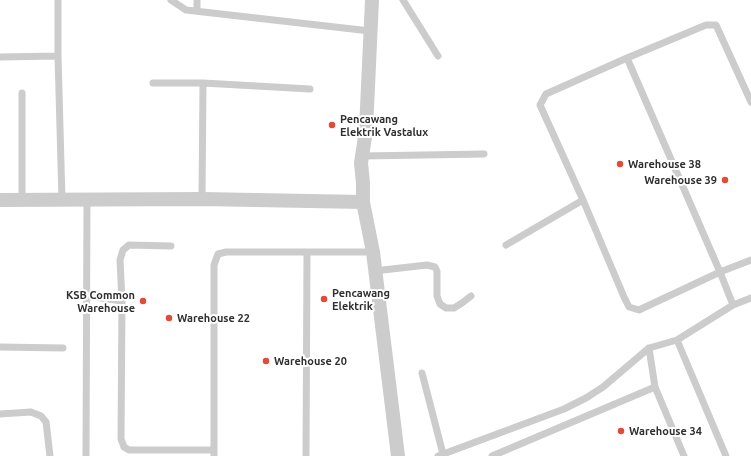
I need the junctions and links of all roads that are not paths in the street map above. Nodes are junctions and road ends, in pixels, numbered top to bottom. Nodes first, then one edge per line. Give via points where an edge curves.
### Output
1 (58, 0) edge
2 (171, 0) edge
3 (197, 0) edge
4 (372, 0) edge
5 (403, 0) edge
6 (197, 11) junction
7 (370, 31) junction
8 (58, 56) junction
9 (438, 56) dead end
10 (0, 57) edge
11 (626, 58) junction
12 (153, 83) dead end
13 (203, 84) junction
14 (310, 88) dead end
15 (22, 93) dead end
16 (751, 102) edge
17 (484, 154) dead end
18 (362, 156) junction
19 (202, 199) junction
20 (0, 200) edge
21 (22, 200) junction
22 (62, 200) junction
23 (87, 200) junction
24 (583, 200) junction
25 (363, 202) junction
26 (506, 245) dead end
27 (171, 246) dead end
28 (307, 252) junction
29 (373, 252) junction
30 (751, 260) edge
31 (374, 271) junction
32 (720, 272) junction
33 (87, 296) junction
34 (471, 296) dead end
35 (751, 298) edge
36 (122, 301) junction
37 (733, 305) junction
38 (677, 340) junction
39 (0, 347) edge
40 (63, 348) dead end
41 (649, 348) junction
42 (422, 373) dead end
43 (655, 387) junction
44 (0, 414) edge
45 (214, 453) edge
46 (441, 455) edge
47 (50, 456) edge
48 (86, 456) edge
49 (306, 456) edge
50 (398, 456) edge
51 (492, 456) edge
52 (684, 456) edge
53 (726, 456) edge

1 - 8 lane
2 - 6 lane via 186,10
3 - 6 lane
4 - 7 street
5 - 9 lane
6 - 7 lane
7 - 18 street via 366,130
8 - 10 lane
8 - 22 lane
11 - 16 lane via 706,25 716,25
11 - 24 lane via 546,94 540,105
11 - 32 lane
12 - 13 lane
13 - 14 lane
13 - 19 lane
15 - 21 lane
17 - 18 lane
18 - 25 street
19 - 23 street
19 - 25 street
20 - 21 street
21 - 22 street
22 - 23 street
23 - 33 lane
24 - 26 lane
24 - 32 lane via 629,307 639,310
25 - 29 street
27 - 36 lane via 129,245 122,250
28 - 29 lane
28 - 45 lane via 218,254 214,265
28 - 49 lane
29 - 31 street
30 - 32 lane
31 - 34 lane via 428,265 437,270 437,296 440,304 446,308 454,308
31 - 50 street
32 - 37 lane
33 - 36 lane
33 - 48 lane
35 - 37 lane
36 - 45 lane via 121,439 124,447 129,450
37 - 38 lane
38 - 41 lane
38 - 53 lane
39 - 40 lane
41 - 43 lane
41 - 46 lane via 586,398 564,409
42 - 46 lane
43 - 51 lane
43 - 52 lane
44 - 47 lane via 31,412 41,416 46,422

